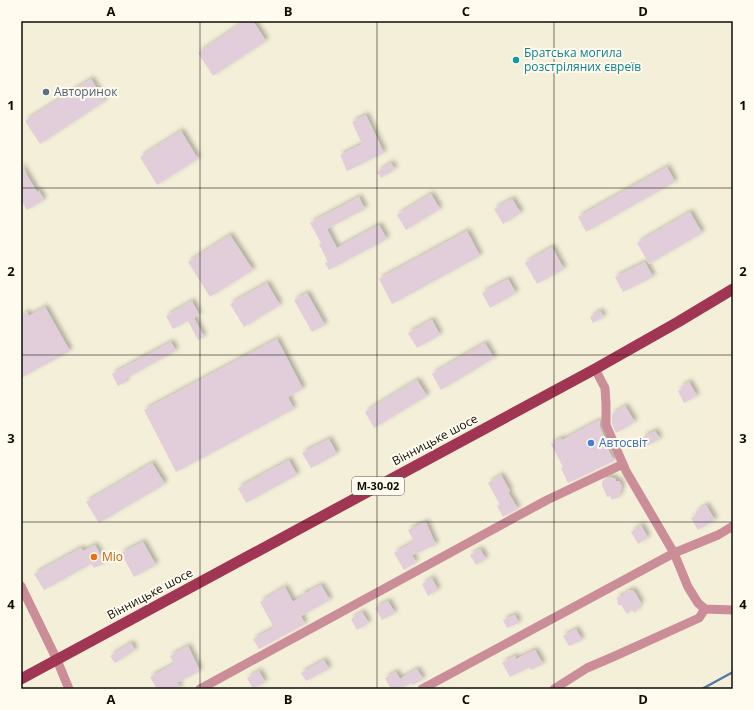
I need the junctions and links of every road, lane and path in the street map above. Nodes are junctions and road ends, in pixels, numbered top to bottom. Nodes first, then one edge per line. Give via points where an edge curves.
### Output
1 (733, 289) edge
2 (595, 369) junction
3 (622, 464) junction
4 (733, 526) edge
5 (674, 553) junction
6 (21, 586) edge
7 (705, 608) junction
8 (732, 610) edge
9 (699, 618) junction
10 (57, 660) junction
11 (21, 679) edge
12 (69, 689) edge
13 (200, 689) edge
14 (422, 689) edge
15 (554, 689) edge

1 - 2 main road, Вінницьке шосе / М-30-02
2 - 3 street via 605,388 606,425
2 - 10 main road, Вінницьке шосе / М-30-02
3 - 5 street
3 - 13 street via 547,500
4 - 5 street
5 - 7 street via 688,587 698,603
5 - 14 street
6 - 10 street
7 - 8 street
7 - 9 street
8 - 9 street
9 - 15 street via 587,668
10 - 11 main road, Вінницьке шосе / М-30-02
10 - 12 street

